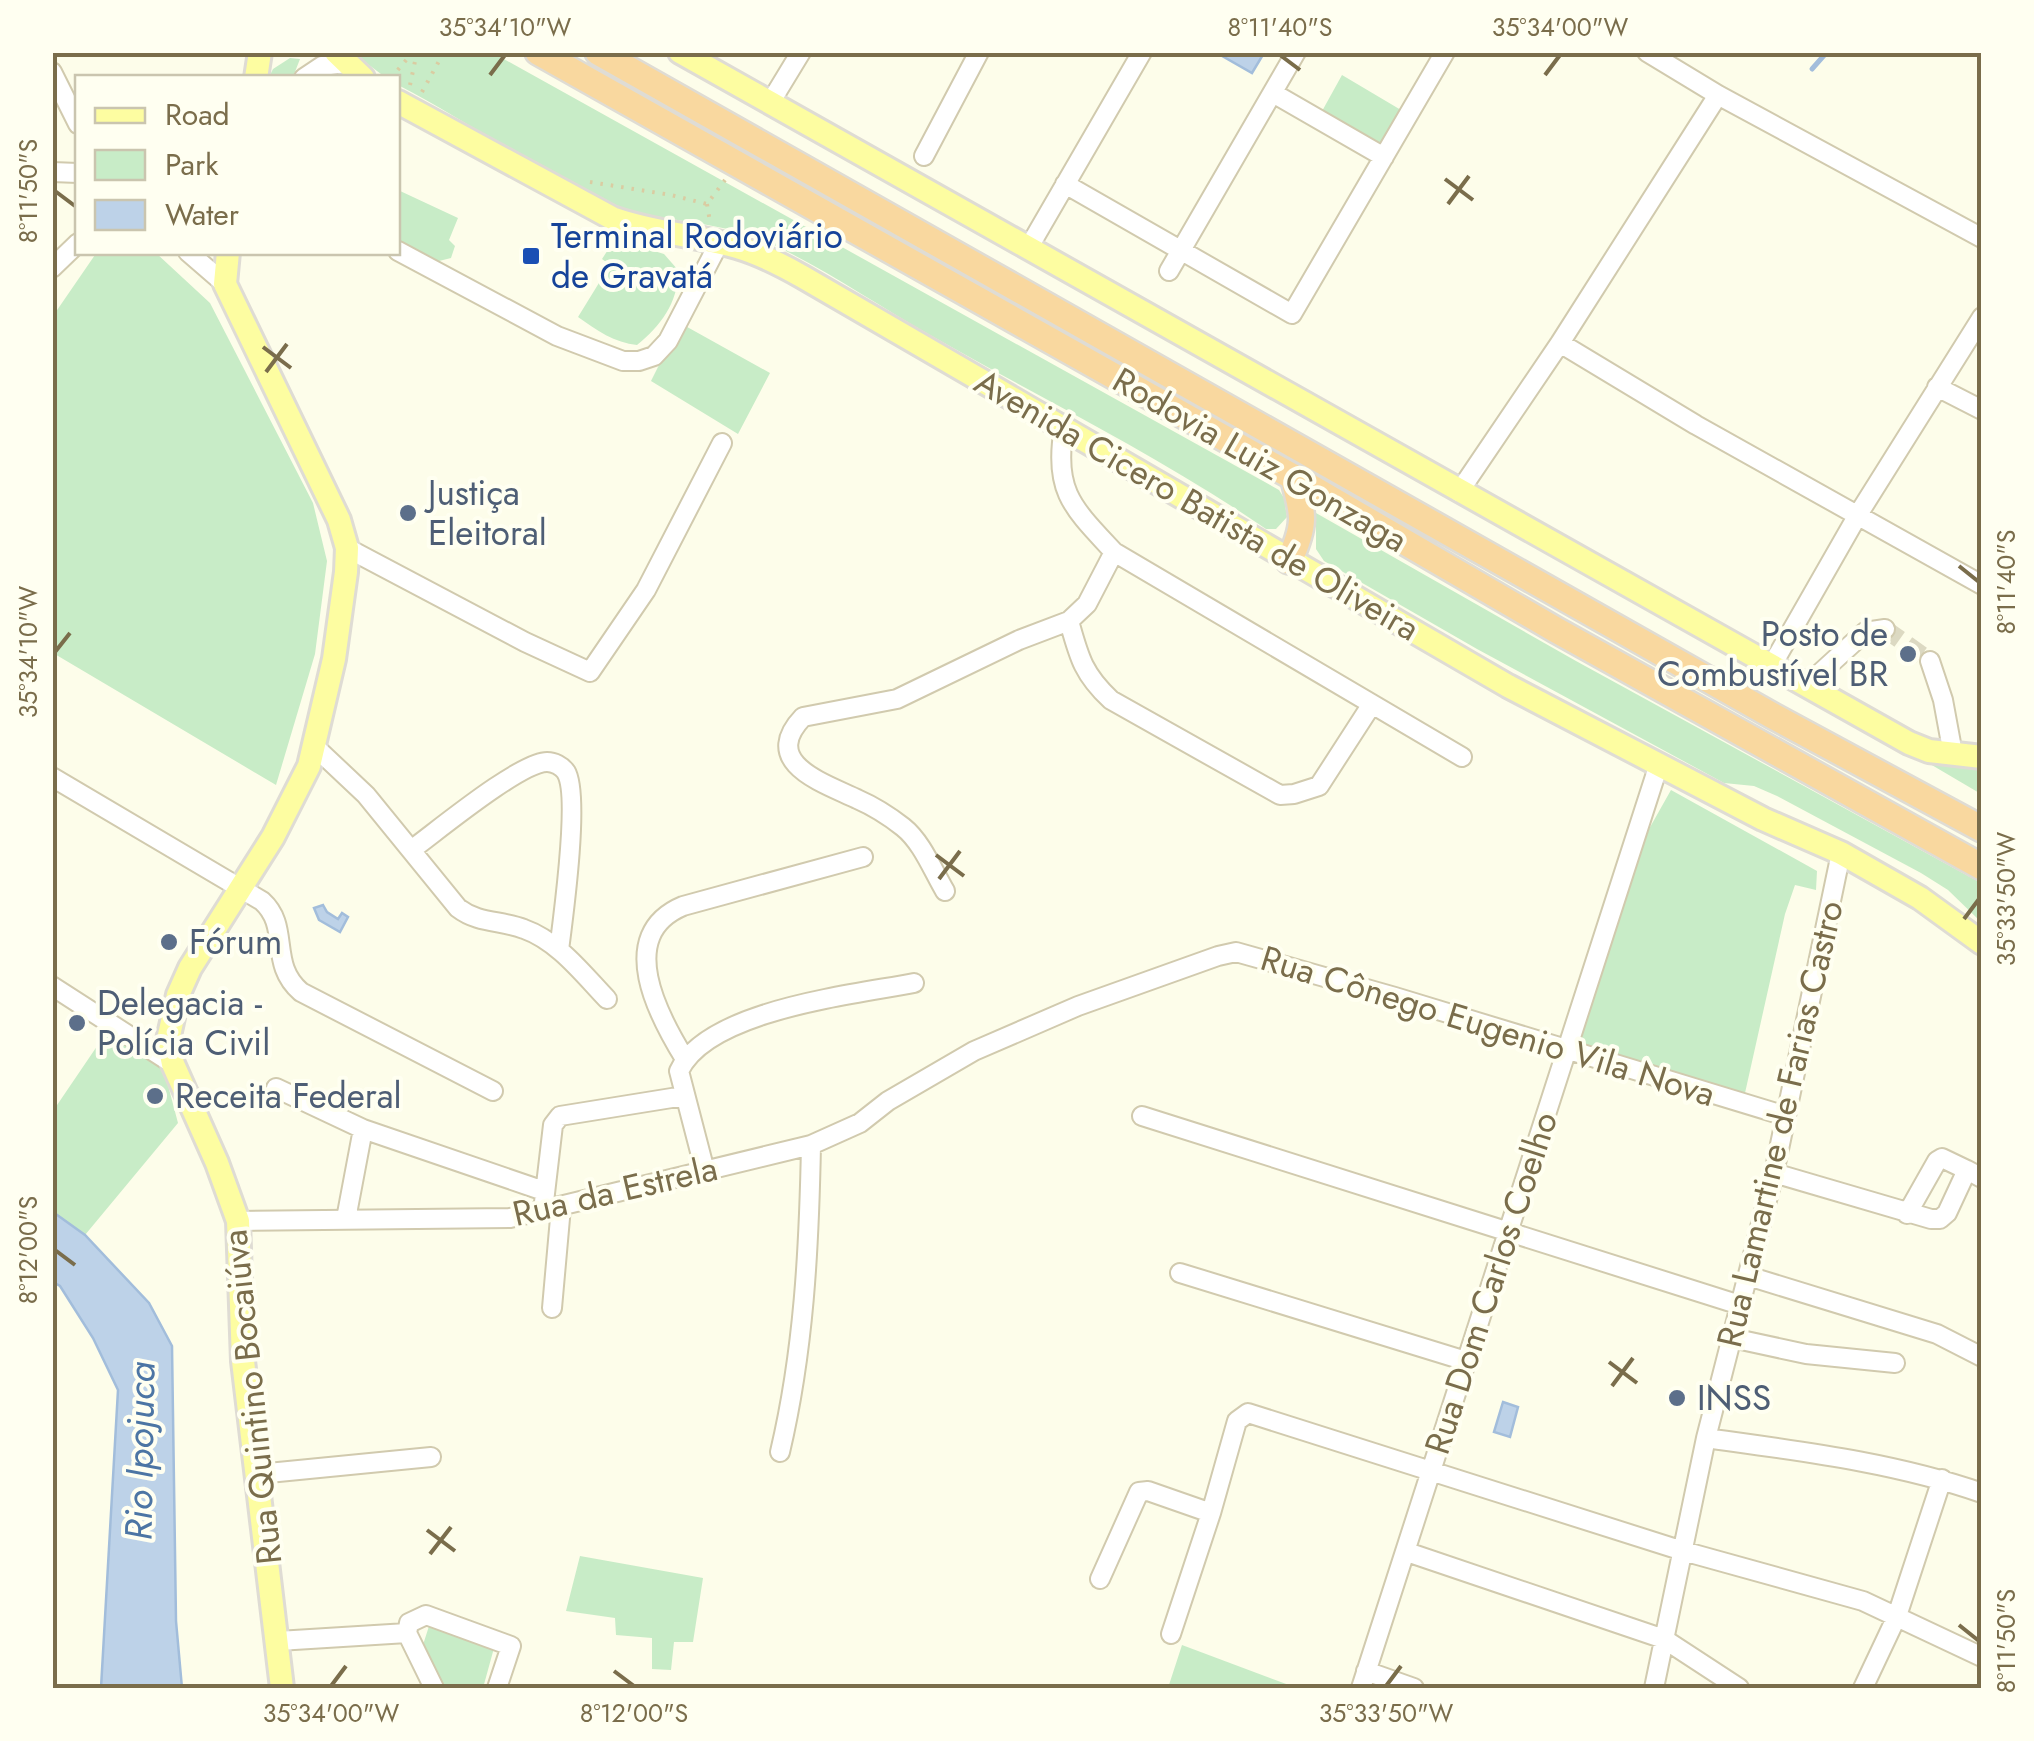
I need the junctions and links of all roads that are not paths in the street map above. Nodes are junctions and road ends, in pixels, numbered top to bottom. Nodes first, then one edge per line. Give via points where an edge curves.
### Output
1 (538, 52) edge
2 (598, 52) edge
3 (680, 52) edge
4 (801, 52) edge
5 (980, 52) edge
6 (1142, 52) edge
7 (1296, 52) edge
8 (1446, 52) edge
9 (1647, 52) edge
10 (349, 64) edge
11 (52, 72) edge
12 (308, 75) edge
13 (1273, 93) junction
14 (409, 96) edge
15 (1718, 96) junction
16 (770, 102) junction
17 (75, 118) edge
18 (924, 156) dead end
19 (1384, 157) junction
20 (1066, 184) junction
21 (715, 235) junction
22 (1982, 238) edge
23 (75, 246) edge
24 (1029, 247) junction
25 (400, 252) edge
26 (1180, 252) junction
27 (191, 255) edge
28 (228, 255) edge
29 (52, 268) edge
30 (1169, 271) dead end
31 (225, 284) junction
32 (1982, 317) edge
33 (1560, 343) junction
34 (1937, 387) junction
35 (1982, 410) edge
36 (1064, 428) junction
37 (722, 443) dead end
38 (1293, 478) junction
39 (1459, 492) junction
40 (1858, 514) junction
41 (347, 548) junction
42 (1114, 552) junction
43 (1289, 561) junction
44 (1982, 586) edge
45 (1070, 621) junction
46 (1885, 629) dead end
47 (1930, 661) tunnel mouth
48 (1771, 667) junction
49 (1806, 686) junction
50 (1372, 704) junction
51 (314, 746) junction
52 (1953, 754) junction
53 (1462, 757) dead end
54 (1982, 757) edge
55 (1659, 764) junction
56 (52, 777) edge
57 (1982, 829) edge
58 (411, 850) junction
59 (1841, 853) junction
60 (863, 857) dead end
61 (1982, 866) edge
62 (241, 890) junction
63 (945, 892) dead end
64 (1982, 943) edge
65 (559, 950) junction
66 (914, 982) dead end
67 (52, 986) edge
68 (608, 999) dead end
69 (1568, 1050) junction
70 (685, 1059) junction
71 (173, 1064) junction
72 (276, 1088) dead end
73 (494, 1090) dead end
74 (684, 1096) junction
75 (1142, 1116) dead end
76 (1786, 1116) junction
77 (364, 1130) junction
78 (811, 1145) junction
79 (704, 1171) junction
80 (1774, 1173) junction
81 (1974, 1174) edge
82 (544, 1190) junction
83 (552, 1209) junction
84 (1907, 1214) junction
85 (346, 1219) junction
86 (238, 1221) junction
87 (1507, 1232) junction
88 (1180, 1274) dead end
89 (1748, 1276) junction
90 (1740, 1306) junction
91 (552, 1308) dead end
92 (1732, 1338) junction
93 (1982, 1357) edge
94 (1466, 1360) junction
95 (1894, 1363) dead end
96 (1706, 1438) junction
97 (780, 1452) dead end
98 (431, 1457) dead end
99 (1430, 1473) junction
100 (258, 1474) junction
101 (1942, 1479) junction
102 (1982, 1493) edge
103 (1211, 1513) junction
104 (1683, 1551) junction
105 (1406, 1552) junction
106 (1100, 1579) dead end
107 (1897, 1616) junction
108 (408, 1633) junction
109 (1171, 1634) dead end
110 (1664, 1640) junction
111 (278, 1641) junction
112 (1982, 1657) edge
113 (1364, 1680) edge
114 (282, 1688) edge
115 (434, 1688) edge
116 (498, 1688) edge
117 (1414, 1688) edge
118 (1654, 1688) edge
119 (1739, 1688) edge
120 (1863, 1688) edge

1 - 38 highway, Rodovia Luiz Gonzaga
2 - 57 highway, Rodovia Luiz Gonzaga
3 - 16 main road
4 - 16 street
5 - 18 street
6 - 20 street
7 - 13 street
8 - 19 street
9 - 15 street
10 - 12 street via 322,66
11 - 17 street
13 - 19 street
13 - 26 street
14 - 21 main road, Avenida Cicero Batista de Oliveira via 612,218 650,230
15 - 22 street
15 - 33 street
16 - 24 main road
19 - 26 street via 1292,314
20 - 24 street
20 - 26 street
21 - 25 street via 668,341 639,361 557,336
21 - 36 main road, Avenida Cicero Batista de Oliveira via 803,277
23 - 29 street
24 - 39 main road
26 - 30 street
27 - 31 street
28 - 31 main road
31 - 41 main road, Rua Quintino Bocaiúva
32 - 34 street
33 - 39 street
33 - 40 street
34 - 35 street
34 - 40 street
36 - 42 street via 1058,462 1066,491
36 - 43 main road, Avenida Cicero Batista de Oliveira
37 - 41 street via 646,590 590,672
38 - 43 highway via 1304,518
38 - 61 highway, Rodovia Luiz Gonzaga
39 - 48 main road
40 - 44 street
40 - 48 street
41 - 51 main road, Rua Quintino Bocaiúva via 334,658
42 - 45 street via 1087,604
42 - 50 street
43 - 55 main road, Avenida Cicero Batista de Oliveira
45 - 50 street via 1082,667 1110,700 1280,795 1319,786
45 - 63 street via 897,700 815,714 795,725 788,746 798,768 907,830
46 - 49 street via 1864,632
47 - 52 street
48 - 49 main road
49 - 52 main road via 1909,743
50 - 53 street
51 - 58 street
51 - 62 main road, Rua Quintino Bocaiúva
52 - 54 main road
55 - 59 main road, Avenida Cicero Batista de Oliveira
55 - 69 street, Rua Dom Carlos Coelho
56 - 62 street
58 - 65 street via 466,914 524,929
58 - 65 street via 517,773 544,762 560,766 568,777 571,830
59 - 64 main road, Avenida Cicero Batista de Oliveira
59 - 76 street, Rua Lamartine de Farias Castro
60 - 70 street via 683,906 661,922 652,936 647,975 660,1019
62 - 71 main road, Rua Quintino Bocaiúva via 178,995 168,1040
62 - 73 street via 274,916 284,972 301,992
65 - 68 street
66 - 70 street via 750,1019 704,1040
67 - 71 street
69 - 76 street, Rua Cônego Eugenio Vila Nova
69 - 78 street, Rua Cônego Eugenio Vila Nova via 1236,952 1078,1006 974,1051 860,1123
69 - 87 street, Rua Dom Carlos Coelho
70 - 74 street via 679,1071
71 - 86 main road, Rua Quintino Bocaiúva
72 - 77 street
74 - 79 street
74 - 82 street via 560,1116
75 - 87 street
76 - 80 street, Rua Lamartine de Farias Castro
77 - 82 street
77 - 85 street
78 - 79 street, Rua da Estrela
78 - 97 street via 799,1360
79 - 83 street, Rua da Estrela
80 - 84 street
80 - 89 street, Rua Lamartine de Farias Castro
81 - 84 street via 1940,1218
81 - 84 street via 1942,1158
82 - 83 street
83 - 85 street, Rua da Estrela via 510,1218
83 - 91 street
85 - 86 street, Rua da Estrela
86 - 100 main road, Rua Quintino Bocaiúva via 243,1361
87 - 90 street
87 - 94 street, Rua Dom Carlos Coelho
88 - 94 street
89 - 90 street, Rua Lamartine de Farias Castro
89 - 93 street via 1937,1334
90 - 92 street, Rua Lamartine de Farias Castro
92 - 95 street
92 - 96 street, Rua Lamartine de Farias Castro
94 - 99 street, Rua Dom Carlos Coelho
96 - 101 street
96 - 104 street, Rua Lamartine de Farias Castro
98 - 100 street
99 - 103 street via 1248,1413 1236,1421
99 - 104 street
99 - 105 street, Rua Dom Carlos Coelho
100 - 111 main road, Rua Quintino Bocaiúva
101 - 102 street
101 - 107 street
103 - 106 street via 1140,1492
103 - 109 street
104 - 107 street
104 - 110 street, Rua Lamartine de Farias Castro
105 - 110 street
105 - 113 street, Rua Dom Carlos Coelho
107 - 112 street
107 - 120 street
108 - 111 street
108 - 115 street
108 - 116 street via 409,1623 426,1615 510,1646
110 - 118 street, Rua Lamartine de Farias Castro
110 - 119 street
111 - 114 main road, Rua Quintino Bocaiúva
113 - 117 street

